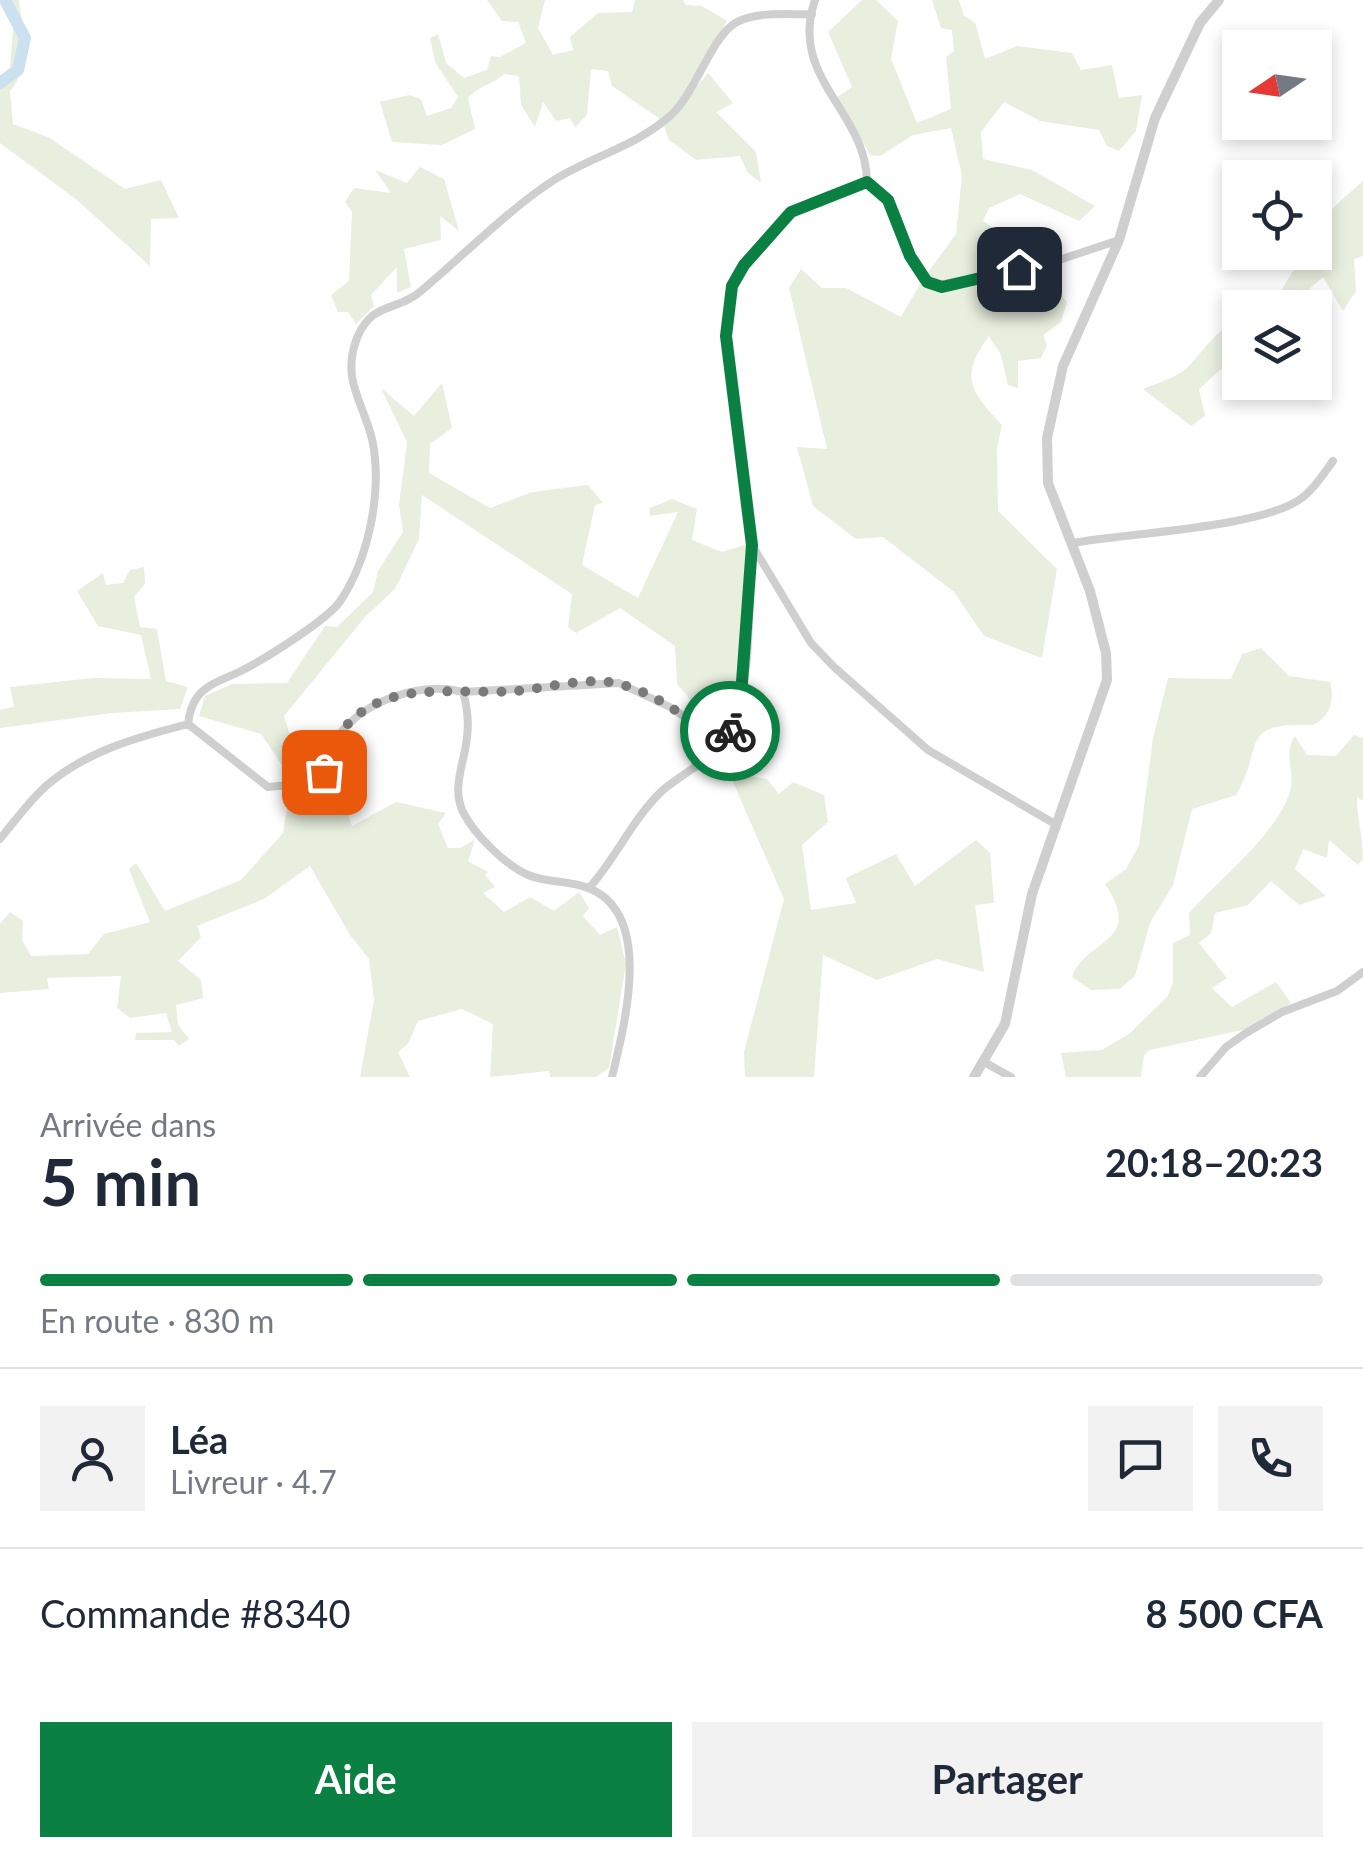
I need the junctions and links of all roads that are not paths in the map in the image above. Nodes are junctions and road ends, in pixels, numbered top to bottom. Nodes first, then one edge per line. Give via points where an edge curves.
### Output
1 (815, 0) edge
2 (1220, 0) edge
3 (812, 14) junction
4 (867, 182) junction
5 (1119, 240) junction
6 (1333, 461) dead end
7 (1073, 543) junction
8 (752, 545) junction
9 (464, 692) junction
10 (188, 724) junction
11 (722, 744) junction
12 (1056, 824) junction
13 (0, 838) edge
14 (593, 890) junction
15 (1363, 972) edge
16 (984, 1062) junction
17 (612, 1077) edge
18 (974, 1077) edge
19 (1012, 1077) edge
20 (1200, 1077) edge

1 - 3 street
2 - 5 street via 1200,23 1155,118
3 - 4 street via 814,66 863,148
3 - 10 street via 735,23 680,106 658,127 552,182 421,292 370,317 350,368 372,438 374,483 370,526 348,588 322,618 200,693
4 - 5 street via 888,200 920,275 934,286 1047,264
4 - 8 street via 791,212 732,286 726,336
5 - 7 street via 1069,348 1047,438 1048,484
6 - 7 street via 1300,500 1262,514
7 - 12 street via 1098,622 1107,680
8 - 11 street via 742,682
8 - 12 street via 811,643 834,667 928,750
9 - 10 street via 414,692 368,710 336,739 324,772 281,786 263,784
9 - 11 street via 619,683 660,701
9 - 14 street via 468,738 457,792 464,815 528,875
10 - 13 street via 104,750 68,770
11 - 14 street via 629,827
12 - 16 street via 1027,911 1005,1024
14 - 17 street via 621,923 630,966
15 - 20 street via 1337,991 1261,1023 1226,1046
16 - 18 street
16 - 19 street

